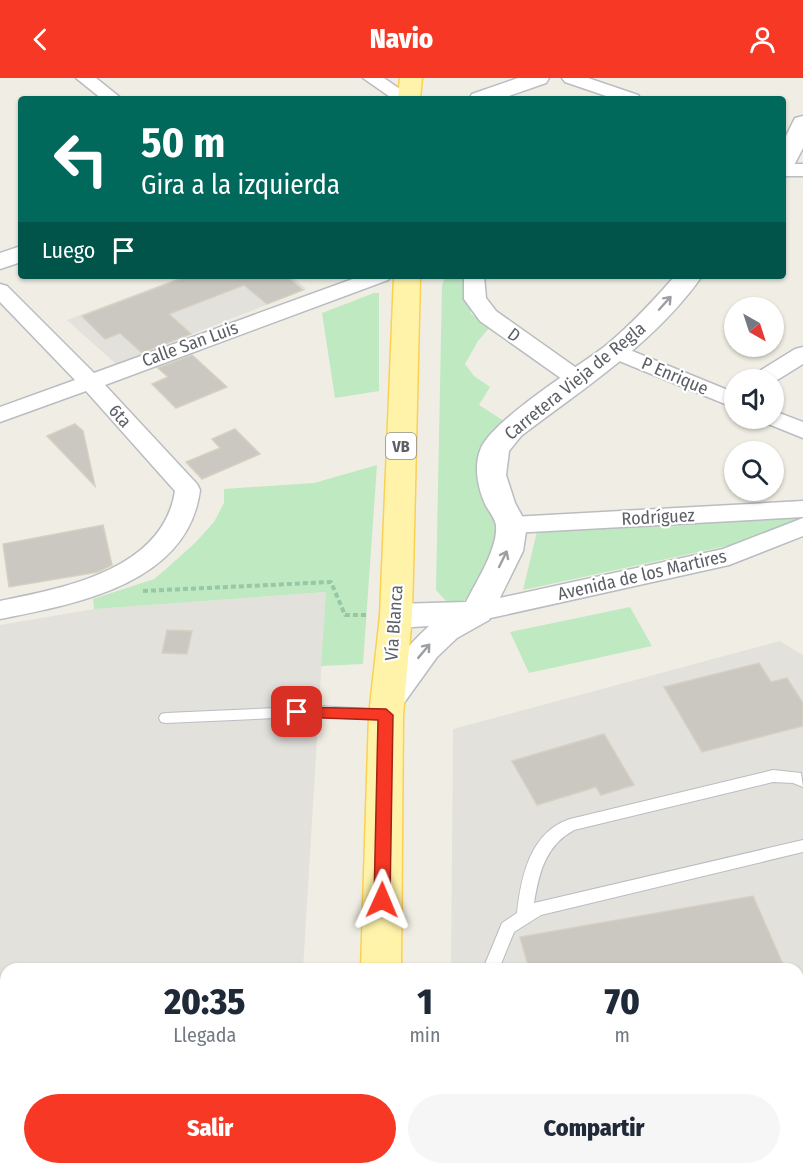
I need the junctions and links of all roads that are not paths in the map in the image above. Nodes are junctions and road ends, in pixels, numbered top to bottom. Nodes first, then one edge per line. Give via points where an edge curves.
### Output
1 (85, 78) edge
2 (372, 78) edge
3 (411, 78) edge
4 (538, 78) edge
5 (571, 78) edge
6 (109, 96) edge
7 (400, 96) edge
8 (409, 96) edge
9 (488, 96) edge
10 (623, 96) edge
11 (803, 123) edge
12 (786, 155) edge
13 (786, 160) edge
14 (803, 170) edge
15 (18, 255) edge
16 (0, 261) edge
17 (373, 279) edge
18 (407, 279) edge
19 (474, 279) edge
20 (686, 279) edge
21 (0, 290) edge
22 (615, 351) junction
23 (803, 354) edge
24 (779, 369) edge
25 (577, 380) junction
26 (89, 381) junction
27 (724, 394) edge
28 (0, 415) edge
29 (784, 422) edge
30 (803, 431) edge
31 (803, 509) edge
32 (513, 525) junction
33 (803, 526) edge
34 (0, 610) edge
35 (477, 612) junction
36 (396, 616) junction
37 (387, 706) junction
38 (166, 718) dead end
39 (803, 781) edge
40 (803, 846) edge
41 (525, 917) junction
42 (381, 963) edge
43 (493, 963) edge

1 - 6 street
2 - 7 street
3 - 8 main road
4 - 9 street
5 - 10 street
11 - 12 street
13 - 14 street
15 - 16 street
17 - 26 street, Calle San Luis
18 - 36 main road, Vía Blanca / VB
19 - 25 street, D via 475,299 488,316
22 -> 20 street, Carretera Vieja de Regla via 655,315
21 - 26 street, 6ta
22 - 25 street, Carretera Vieja de Regla
22 - 27 street, P Enrique
23 - 24 street
25 - 32 street, Carretera Vieja de Regla via 511,430 495,449 491,475 500,503
26 - 28 street, Calle San Luis
26 - 34 street, 6ta via 188,490 185,511 176,528 116,577 73,595
29 - 30 street
31 - 32 street, Rodríguez
35 -> 32 street via 507,551
33 - 35 street, Avenida de los Martires via 729,556
35 - 36 street
37 -> 35 street via 424,649 445,630
36 - 37 main road, Vía Blanca / VB
37 - 38 lane
37 - 42 main road, Vía Blanca / VB
39 - 41 lane via 773,776 556,830 542,849 528,884
40 - 41 lane via 537,909
41 - 43 lane via 508,928

